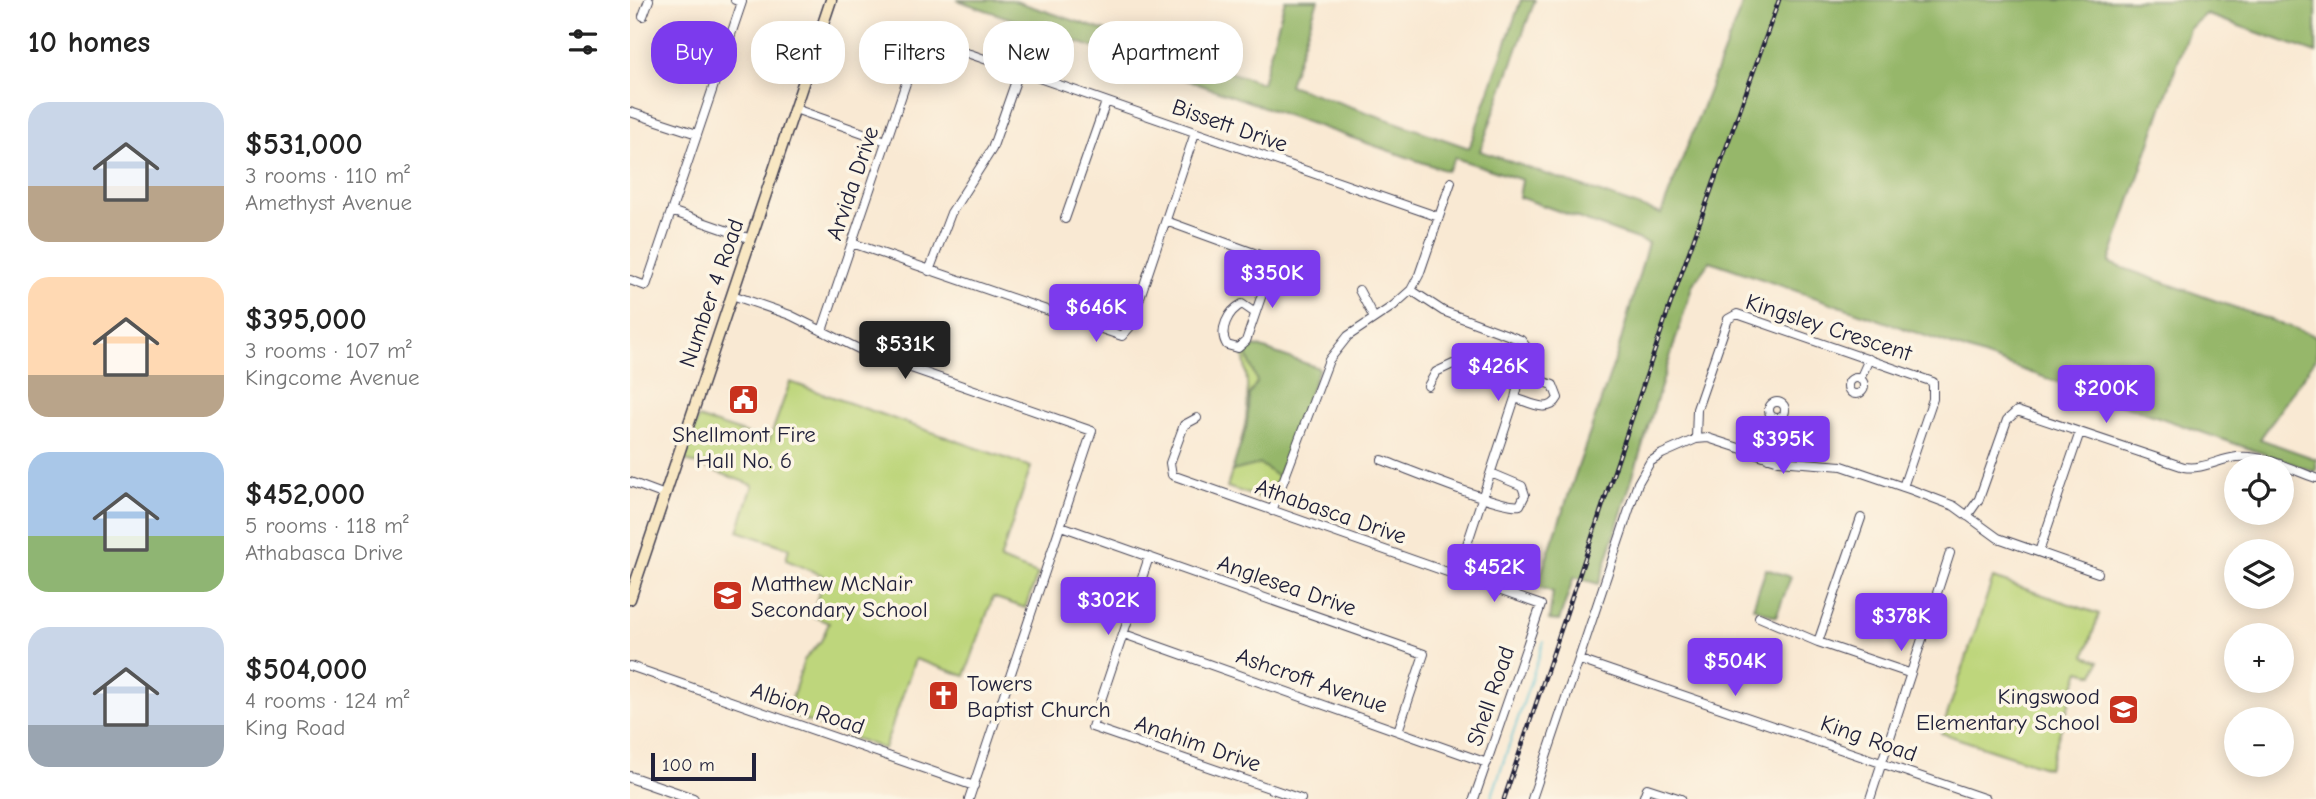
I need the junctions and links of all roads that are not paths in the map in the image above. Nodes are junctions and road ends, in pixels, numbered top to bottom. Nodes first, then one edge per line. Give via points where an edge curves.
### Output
1 (649, 0) edge
2 (831, 0) edge
3 (739, 1) edge
4 (643, 16) dead end
5 (906, 84) edge
6 (1014, 84) edge
7 (1053, 84) edge
8 (1106, 102) junction
9 (795, 109) junction
10 (630, 112) edge
11 (1195, 133) junction
12 (698, 134) junction
13 (886, 141) junction
14 (1451, 182) dead end
15 (671, 211) junction
16 (1439, 217) junction
17 (1065, 219) dead end
18 (1166, 221) junction
19 (751, 239) junction
20 (852, 243) junction
21 (929, 271) junction
22 (630, 280) edge
23 (1411, 289) junction
24 (1359, 290) dead end
25 (732, 295) junction
26 (1255, 313) junction
27 (1374, 318) junction
28 (822, 331) junction
29 (1869, 359) junction
30 (1522, 373) junction
31 (1860, 379) dead end
32 (1428, 386) dead end
33 (1518, 386) junction
34 (1515, 398) junction
35 (1196, 418) dead end
36 (1777, 418) dead end
37 (2080, 432) junction
38 (1696, 439) junction
39 (1769, 457) junction
40 (1382, 460) dead end
41 (1491, 473) junction
42 (2316, 478) edge
43 (630, 482) edge
44 (1903, 486) junction
45 (666, 495) junction
46 (1483, 496) junction
47 (1272, 511) junction
48 (1967, 516) junction
49 (1861, 518) dead end
50 (1060, 526) junction
51 (2039, 552) junction
52 (1950, 553) dead end
53 (1149, 557) junction
54 (2098, 573) dead end
55 (1457, 575) junction
56 (630, 599) edge
57 (1541, 605) joint
58 (1759, 617) dead end
59 (1124, 634) junction
60 (1818, 642) junction
61 (1580, 660) junction
62 (630, 666) edge
63 (1909, 673) junction
64 (1398, 731) junction
65 (1487, 763) junction
66 (1881, 763) junction
67 (630, 777) edge
68 (974, 786) junction
69 (693, 799) edge
70 (969, 799) edge
71 (1301, 799) edge
72 (1474, 799) edge
73 (1532, 799) edge
74 (1643, 799) edge
75 (1681, 799) edge
76 (1870, 799) edge
77 (1986, 799) edge

1 - 4 street
2 - 9 main road, Number 4 Road
3 - 12 street
5 - 13 street, Arvida Drive
6 - 21 street via 992,149 951,213
7 - 8 street, Bissett Drive
8 - 11 street, Bissett Drive
8 - 17 street
9 - 13 street
9 - 19 main road, Number 4 Road
10 - 12 street
11 - 16 street, Bissett Drive
11 - 18 street
12 - 15 street
13 - 20 street, Arvida Drive
14 - 16 street
15 - 19 street
15 - 22 street via 646,286
16 - 23 street
18 - 21 street via 1130,327 1122,336
18 - 26 street via 1265,257 1270,271
19 - 25 main road, Number 4 Road
20 - 21 street
20 - 28 street, Arvida Drive
23 - 27 street
23 - 30 street via 1443,311 1521,340 1527,354
24 - 27 street
25 - 28 street
25 - 45 main road, Number 4 Road
26 - 26 street via 1242,304 1231,312 1224,331 1227,345 1235,349 1245,344
27 - 47 street via 1348,336 1329,360
28 - 50 street via 865,352 1092,431
29 - 31 street
29 - 38 street, Kingsley Crescent via 1732,315 1697,409
29 - 44 street, Kingsley Crescent via 1935,385
30 - 33 street
30 - 34 street via 1553,385 1558,398 1547,408
32 - 33 street via 1436,372 1453,364
33 - 34 street
34 - 41 street
35 - 47 street, Athabasca Drive via 1184,425 1170,463 1171,473
36 - 39 street via 1779,426
37 - 42 street via 2184,467 2250,456
37 - 48 street via 2025,412 2011,414 1979,499
37 - 51 street
38 - 39 street
38 - 61 street via 1662,454 1644,471
39 - 44 street via 1792,463 1826,463
40 - 46 street
41 - 46 street
41 - 46 street via 1518,483 1524,498 1513,507
43 - 45 street
44 - 48 street via 1943,500
45 - 56 main road, Number 4 Road
46 - 55 street
47 - 55 street, Athabasca Drive
48 - 51 street via 1998,538
49 - 60 street
50 - 53 street, Anglesea Drive
50 - 68 street
51 - 54 street
52 - 63 street
53 - 59 street, Anahim Drive
53 - 64 street, Anglesea Drive via 1424,654
55 - 57 street, Athabasca Drive
57 - 65 street, Shell Road
58 - 60 street
59 - 64 street, Ashcroft Avenue
59 - 71 street, Anahim Drive via 1092,727
60 - 63 street
61 - 66 street, King Road
61 - 73 street
62 - 68 street, Albion Road
63 - 66 street
64 - 65 street, Ashcroft Avenue
65 - 72 street, Shell Road
66 - 76 street
66 - 77 street, King Road
67 - 69 street
68 - 70 street
74 - 75 street via 1647,788

